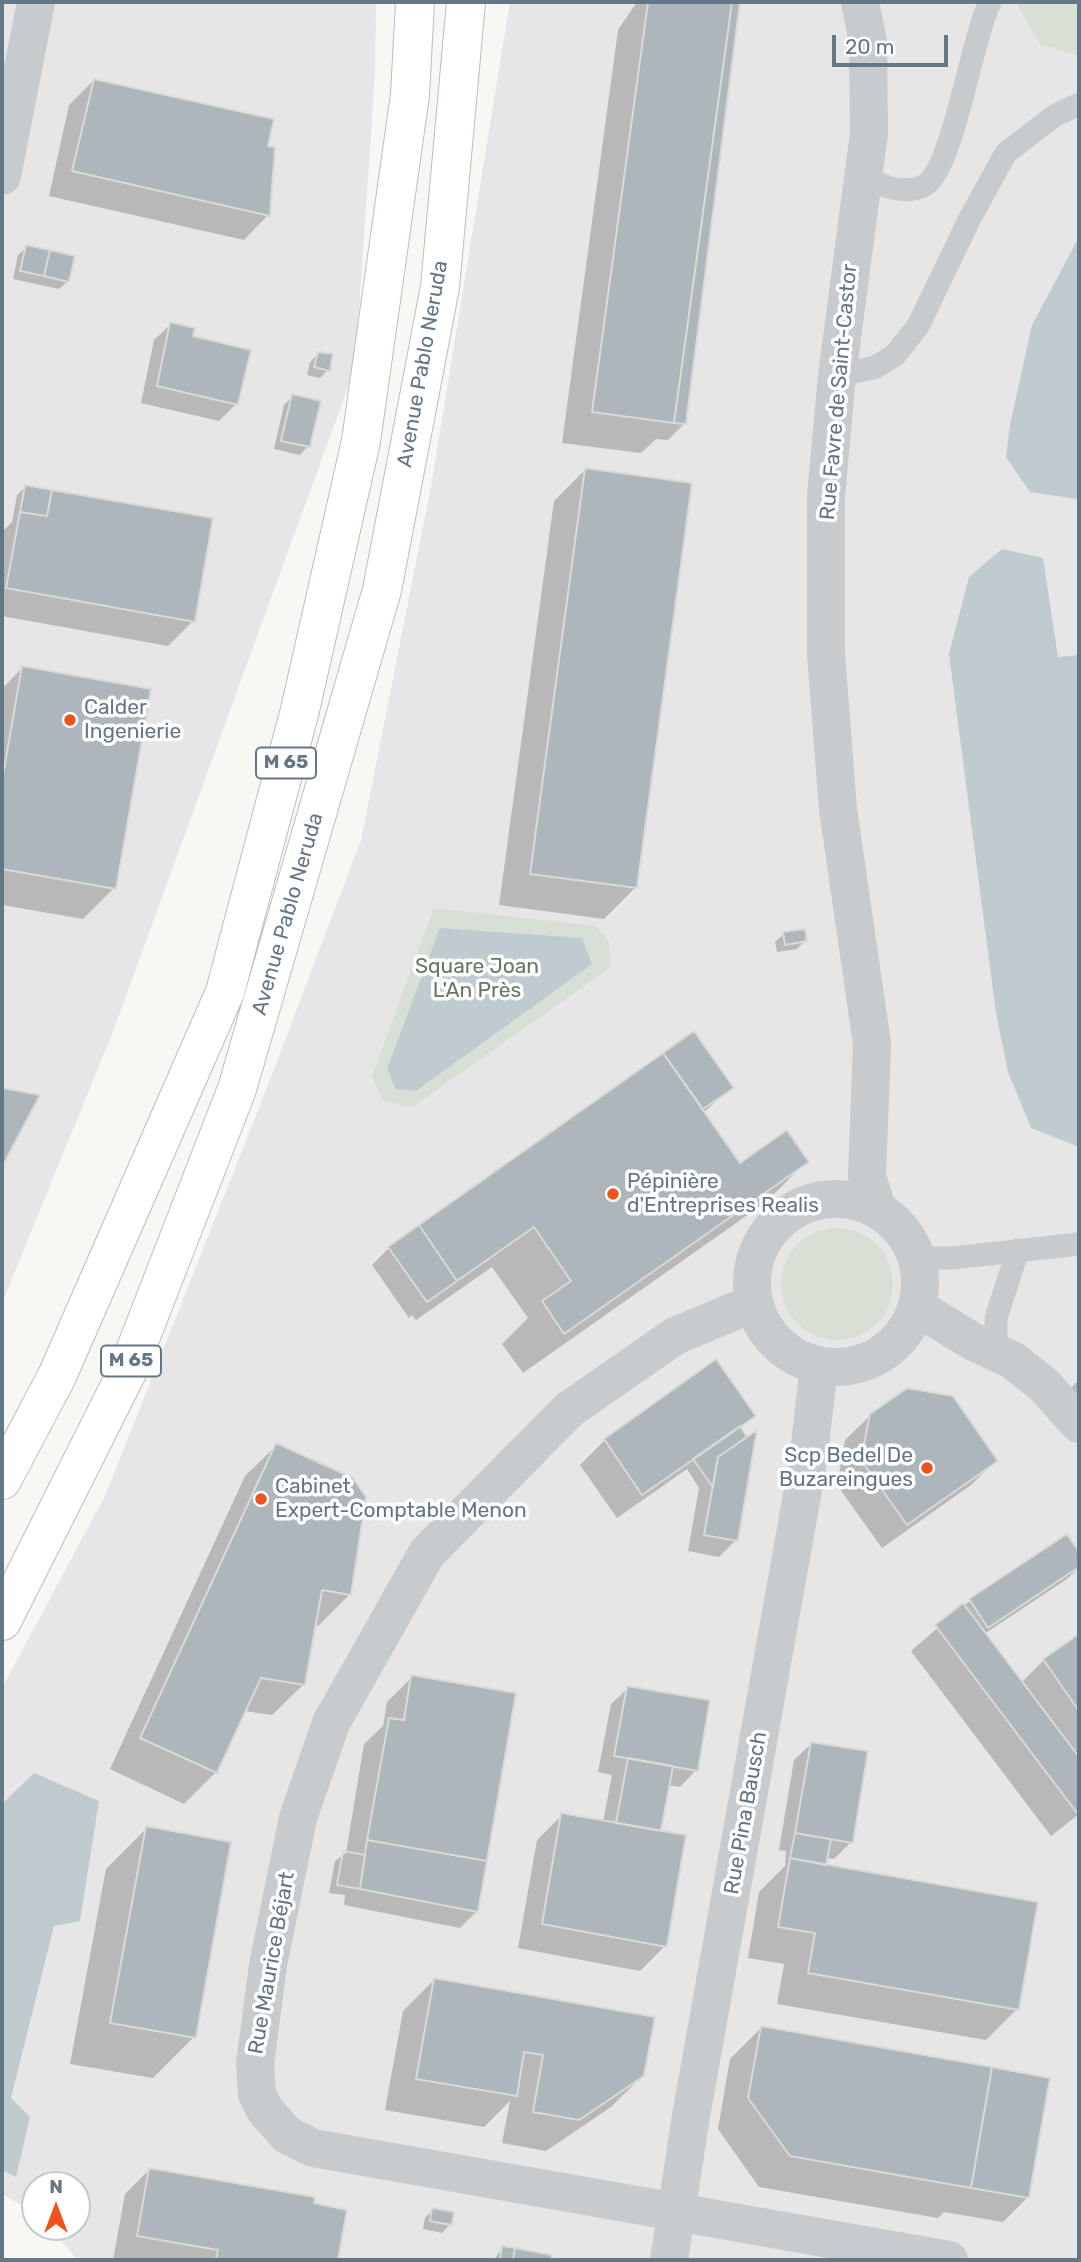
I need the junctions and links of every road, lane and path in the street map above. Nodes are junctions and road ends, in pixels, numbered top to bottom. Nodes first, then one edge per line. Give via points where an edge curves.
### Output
1 (36, 2) edge
2 (415, 2) edge
3 (466, 2) edge
4 (860, 2) edge
5 (989, 3) edge
6 (1079, 104) edge
7 (2, 176) edge
8 (862, 177) junction
9 (837, 376) junction
10 (867, 1117) junction
11 (824, 1200) junction
12 (877, 1209) junction
13 (1079, 1244) edge
14 (1017, 1251) junction
15 (918, 1258) junction
16 (754, 1303) junction
17 (918, 1308) junction
18 (996, 1352) junction
19 (819, 1366) junction
20 (1079, 1424) edge
21 (2, 1480) edge
22 (2, 1621) edge
23 (676, 2211) junction
24 (668, 2260) edge
25 (949, 2260) edge

1 - 7 street
2 - 21 main road, Avenue Pablo Neruda / M 65 via 410,95 361,442 300,710 225,992 57,1376
3 - 22 main road, Avenue Pablo Neruda / M 65 via 440,287 382,590 237,1089 127,1372
4 - 8 street, Rue Favre de Saint-Castor via 871,85
5 - 8 lane via 937,173 925,185 909,189 886,187
6 - 9 lane via 1054,116 1006,153 918,326 895,355 876,367
8 - 9 street, Rue Favre de Saint-Castor
9 - 10 street, Rue Favre de Saint-Castor via 826,496 826,654 838,809 872,1044
10 - 11 street, Rue Favre de Saint-Castor
10 - 12 street, Rue Favre de Saint-Castor via 867,1176
11 - 12 street via 840,1198
11 - 16 street via 788,1213 762,1241 751,1279
12 - 15 street via 908,1238
13 - 14 lane
14 - 15 lane
14 - 18 lane via 996,1318
15 - 17 street via 922,1283
16 - 19 street via 777,1344
16 - 23 street, Rue Maurice Béjart via 675,1336 570,1409 427,1553 331,1723 298,1818 268,1965 255,2064 257,2094 265,2110 287,2135 313,2148
17 - 18 street
17 - 19 street via 890,1349 869,1361 844,1367
18 - 20 street via 1044,1385
19 - 23 street, Rue Pina Bausch via 806,1474
23 - 24 street, Rue Pina Bausch
23 - 25 street, Rue Maurice Béjart

